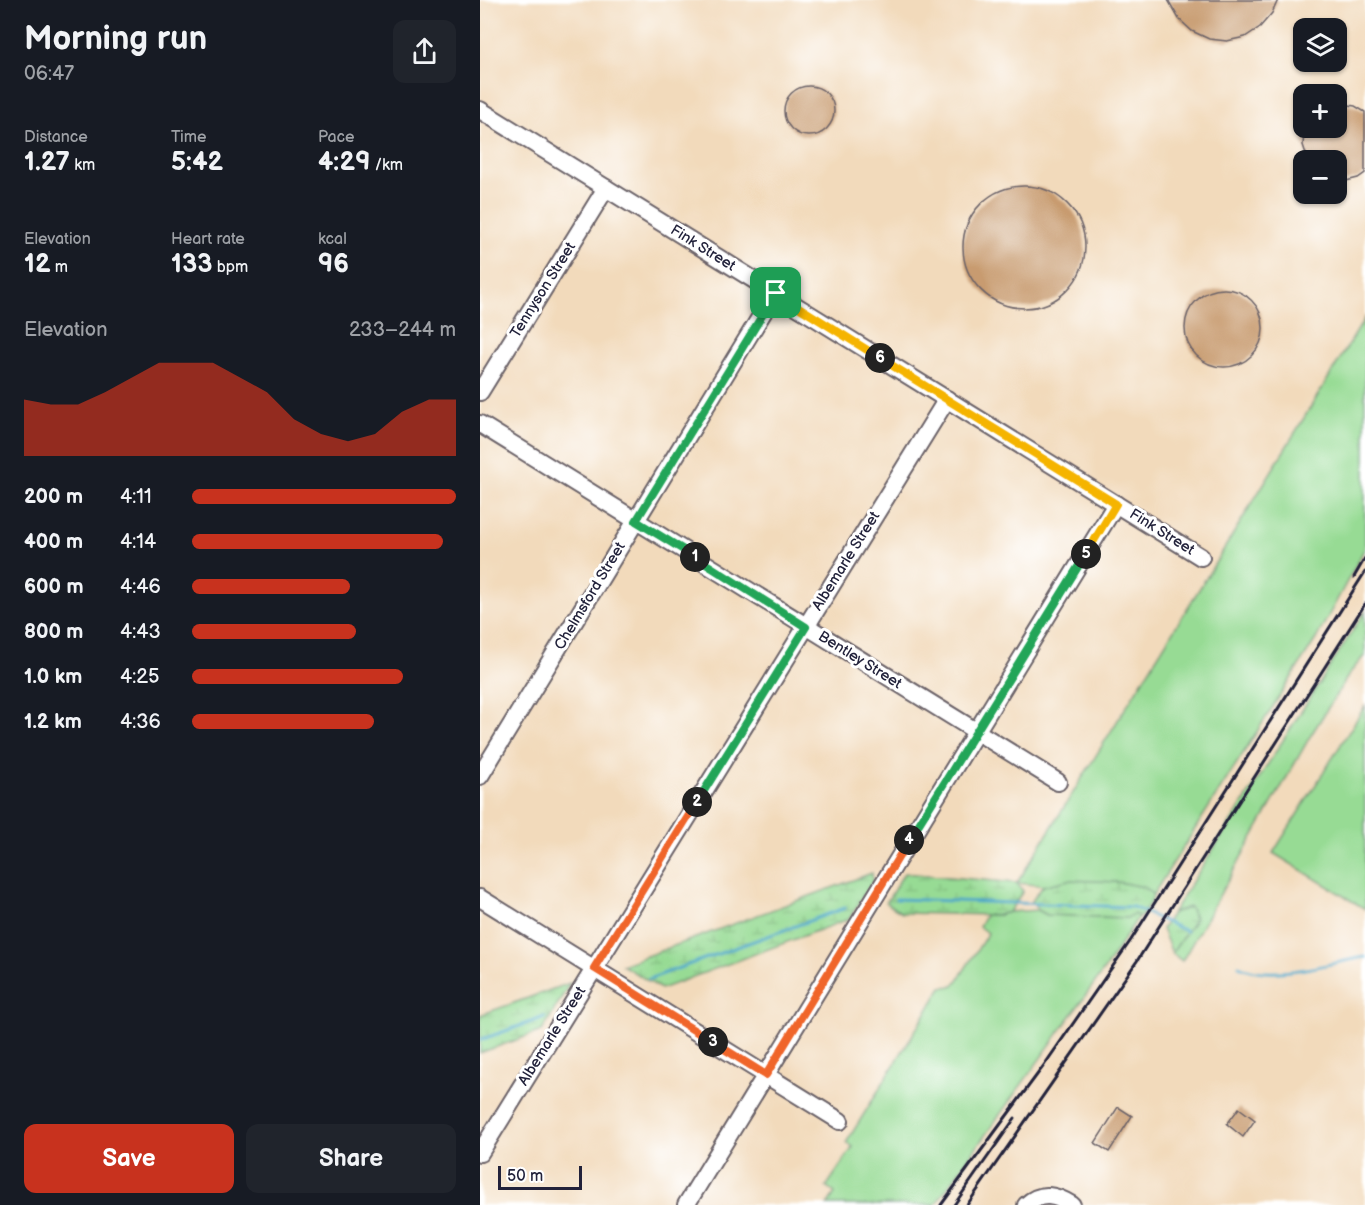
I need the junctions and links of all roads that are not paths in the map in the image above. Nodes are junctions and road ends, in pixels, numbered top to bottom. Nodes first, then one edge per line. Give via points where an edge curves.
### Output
1 (480, 110) edge
2 (606, 188) junction
3 (776, 293) junction
4 (480, 392) edge
5 (947, 399) junction
6 (480, 424) edge
7 (1116, 504) junction
8 (636, 521) junction
9 (1201, 556) dead end
10 (806, 627) junction
11 (976, 731) junction
12 (480, 776) edge
13 (1058, 782) dead end
14 (480, 898) edge
15 (594, 968) junction
16 (766, 1075) junction
17 (840, 1120) dead end
18 (480, 1152) edge
19 (1043, 1200) edge
20 (686, 1205) edge
21 (1026, 1205) edge
22 (1072, 1205) edge

1 - 2 street, Fink Street
2 - 3 street, Fink Street
2 - 4 street, Tennyson Street
3 - 5 street, Fink Street
3 - 8 street, Chelmsford Street
5 - 7 street, Fink Street
5 - 10 street, Albemarle Street
6 - 8 street, Bentley Street
7 - 9 street, Fink Street
7 - 11 street
8 - 10 street, Bentley Street
8 - 12 street, Chelmsford Street
10 - 11 street, Bentley Street
10 - 15 street, Albemarle Street
11 - 13 street, Bentley Street
11 - 16 street
14 - 15 street
15 - 16 street
15 - 18 street, Albemarle Street
16 - 17 street
16 - 20 street
19 - 21 street via 1035,1198
19 - 22 street via 1057,1197

